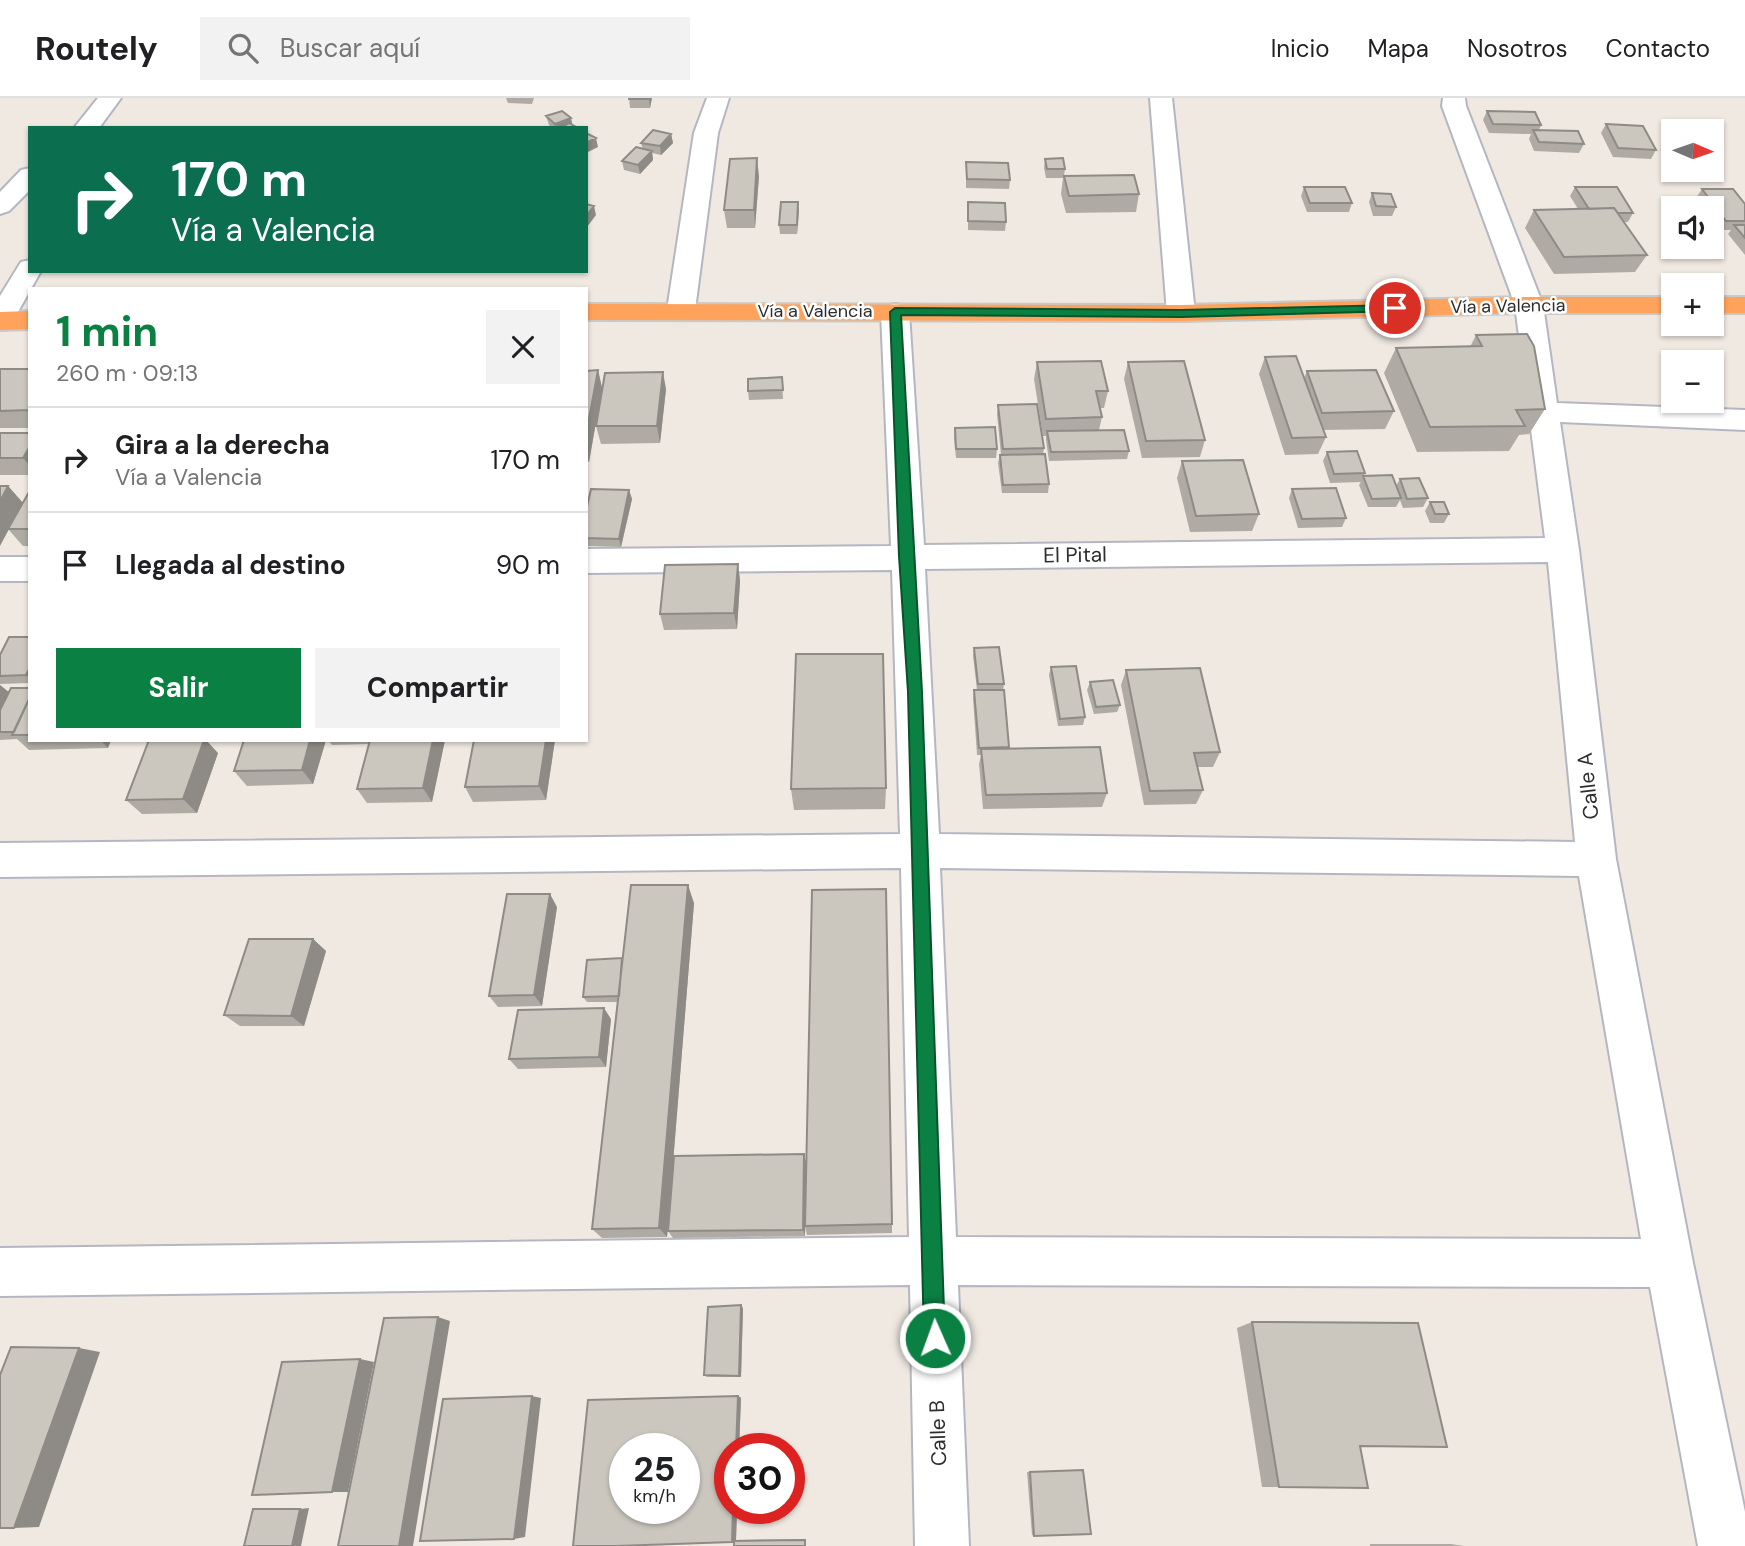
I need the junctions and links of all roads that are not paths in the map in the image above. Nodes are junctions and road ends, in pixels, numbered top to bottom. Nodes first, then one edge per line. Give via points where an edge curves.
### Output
1 (110, 98) edge
2 (718, 98) edge
3 (1161, 98) edge
4 (1454, 98) edge
5 (88, 126) edge
6 (28, 177) edge
7 (0, 206) edge
8 (28, 271) edge
9 (1745, 304) edge
10 (1529, 305) junction
11 (1661, 305) edge
12 (1724, 305) edge
13 (681, 310) junction
14 (588, 312) edge
15 (895, 312) junction
16 (1181, 313) junction
17 (0, 320) edge
18 (28, 320) edge
19 (1544, 412) junction
20 (1745, 421) edge
21 (1563, 550) junction
22 (906, 556) junction
23 (588, 561) edge
24 (0, 569) edge
25 (28, 569) edge
26 (921, 851) junction
27 (1596, 859) junction
28 (0, 860) edge
29 (932, 1261) junction
30 (1669, 1263) junction
31 (0, 1272) edge
32 (942, 1546) edge
33 (1725, 1546) edge

1 - 5 street
2 - 13 street via 706,133
3 - 16 street
4 - 10 street, Calle A
6 - 7 street
8 - 17 street
9 - 12 highway
10 - 11 highway, Vía a Valencia
10 - 16 highway, Vía a Valencia
10 - 19 street, Calle A
13 - 14 highway, Vía a Valencia
13 - 15 highway, Vía a Valencia
15 - 16 highway, Vía a Valencia
15 - 22 street, Calle B
17 - 18 highway
19 - 20 street
19 - 21 street, Calle A
21 - 22 street, El Pital
21 - 27 street, Calle A
22 - 23 street, El Pital
22 - 26 street, Calle B
24 - 25 street
26 - 27 street
26 - 28 street
26 - 29 street, Calle B
27 - 30 street, Calle A
29 - 30 street
29 - 31 street
29 - 32 street, Calle B
30 - 33 street, Calle A

